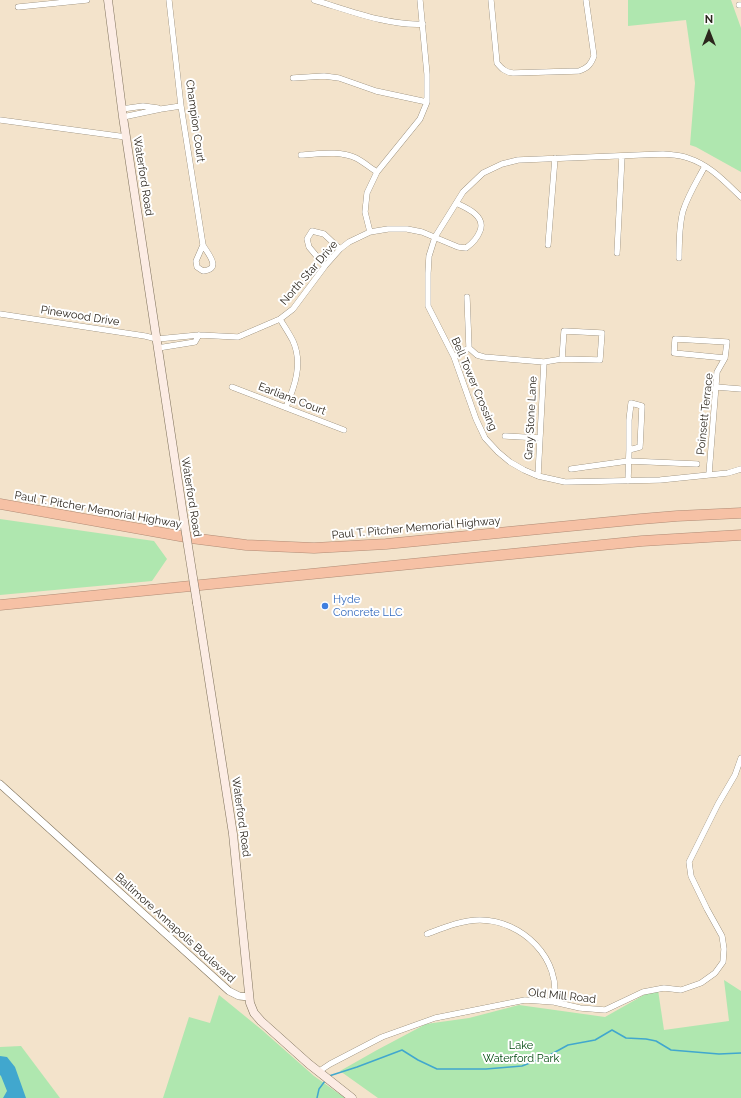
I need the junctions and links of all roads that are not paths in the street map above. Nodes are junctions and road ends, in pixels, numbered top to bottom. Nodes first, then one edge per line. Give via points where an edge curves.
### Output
1 (87, 0) edge
2 (108, 0) edge
3 (169, 0) edge
4 (314, 0) edge
5 (420, 0) edge
6 (491, 0) edge
7 (586, 0) edge
8 (18, 7) dead end
9 (423, 24) junction
10 (293, 78) dead end
11 (427, 102) junction
12 (181, 106) junction
13 (122, 113) junction
14 (0, 120) edge
15 (126, 137) junction
16 (301, 155) dead end
17 (622, 156) junction
18 (555, 158) junction
19 (705, 166) junction
20 (377, 172) junction
21 (741, 198) edge
22 (456, 202) junction
23 (370, 232) junction
24 (435, 237) junction
25 (203, 245) dead end
26 (548, 245) dead end
27 (340, 249) junction
28 (617, 253) dead end
29 (679, 258) dead end
30 (325, 266) junction
31 (467, 297) dead end
32 (0, 314) edge
33 (280, 319) junction
34 (198, 335) junction
35 (157, 339) junction
36 (158, 348) junction
37 (469, 348) junction
38 (454, 357) junction
39 (725, 358) junction
40 (562, 359) junction
41 (544, 362) junction
42 (232, 387) dead end
43 (716, 387) junction
44 (741, 389) edge
45 (286, 407) junction
46 (344, 430) dead end
47 (505, 436) dead end
48 (540, 438) junction
49 (629, 450) junction
50 (628, 460) junction
51 (697, 464) dead end
52 (571, 469) dead end
53 (741, 469) edge
54 (709, 474) junction
55 (538, 476) junction
56 (628, 481) junction
57 (0, 504) edge
58 (741, 513) edge
59 (726, 535) junction
60 (741, 535) edge
61 (741, 538) edge
62 (0, 605) edge
63 (741, 758) edge
64 (0, 784) edge
65 (427, 934) dead end
66 (249, 997) junction
67 (554, 1002) junction
68 (318, 1072) junction
69 (352, 1098) edge

1 - 8 street
2 - 13 main road, Waterford Road
3 - 12 street, Champion Court
4 - 9 street via 390,22
5 - 9 street
6 - 7 street via 497,63 507,72 513,73 587,69 594,56
9 - 11 street
10 - 11 street via 339,78 376,91
11 - 20 street via 420,119
12 - 13 street via 143,106
12 - 25 street, Champion Court
13 - 15 main road, Waterford Road
14 - 15 street
15 - 35 main road, Waterford Road
16 - 20 street via 342,154 356,158
17 - 18 street, Bell Tower Crossing
17 - 19 street, Bell Tower Crossing via 677,155
17 - 28 street
18 - 22 street, Bell Tower Crossing via 530,158 502,164 483,174 462,192
18 - 26 street
19 - 21 street, Bell Tower Crossing via 720,176
19 - 29 street via 683,211
20 - 23 street via 366,193 364,212
22 - 24 street, Bell Tower Crossing
22 - 24 street, North Star Drive via 474,213 481,222 482,227 477,238 466,248
23 - 24 street, North Star Drive via 407,229
23 - 27 street, North Star Drive
24 - 38 street, Bell Tower Crossing via 429,256 428,306
27 - 30 street, North Star Drive
27 - 30 street via 324,234 312,231 306,239
30 - 33 street, North Star Drive via 293,309
31 - 37 street
32 - 35 street, Pinewood Drive
33 - 34 street, North Star Drive via 238,337
33 - 45 street via 297,351 296,385
34 - 35 street, North Star Drive
34 - 36 street via 195,342
35 - 36 main road, Waterford Road
36 - 66 main road, Waterford Road, bridge via 233,834
37 - 38 street
37 - 41 street via 484,357
38 - 55 street, Bell Tower Crossing via 485,438 510,462
39 - 39 street via 674,353 675,339 727,342
39 - 43 street, Poinsett Terrace via 717,372
40 - 40 street via 600,360 602,333 564,331
40 - 41 street
41 - 48 street, Gray Stone Lane
42 - 45 street, Earliana Court
43 - 44 street
43 - 54 street, Poinsett Terrace
45 - 46 street, Earliana Court
47 - 48 street
48 - 55 street, Gray Stone Lane
49 - 49 street via 640,447 642,406 632,403
49 - 50 street
50 - 51 street
50 - 52 street
50 - 56 street
53 - 54 street, Bell Tower Crossing
54 - 56 street, Bell Tower Crossing
55 - 56 street, Bell Tower Crossing via 565,482
57 - 58 highway, Paul T. Pitcher Memorial Highway via 204,540 314,548 386,544 677,516
59 - 60 highway
59 - 61 highway
59 - 62 highway via 642,541
63 - 67 street, Old Mill Road via 690,862 691,876 722,936 723,962 715,973 701,983 681,990 664,988 643,992 605,1010
64 - 66 street, Baltimore Annapolis Boulevard via 229,991
65 - 67 street via 474,920 492,920 513,927 530,939 548,962 555,989
66 - 68 main road via 257,1017
67 - 68 street, Old Mill Road via 525,1000 435,1018 382,1037
68 - 69 main road

